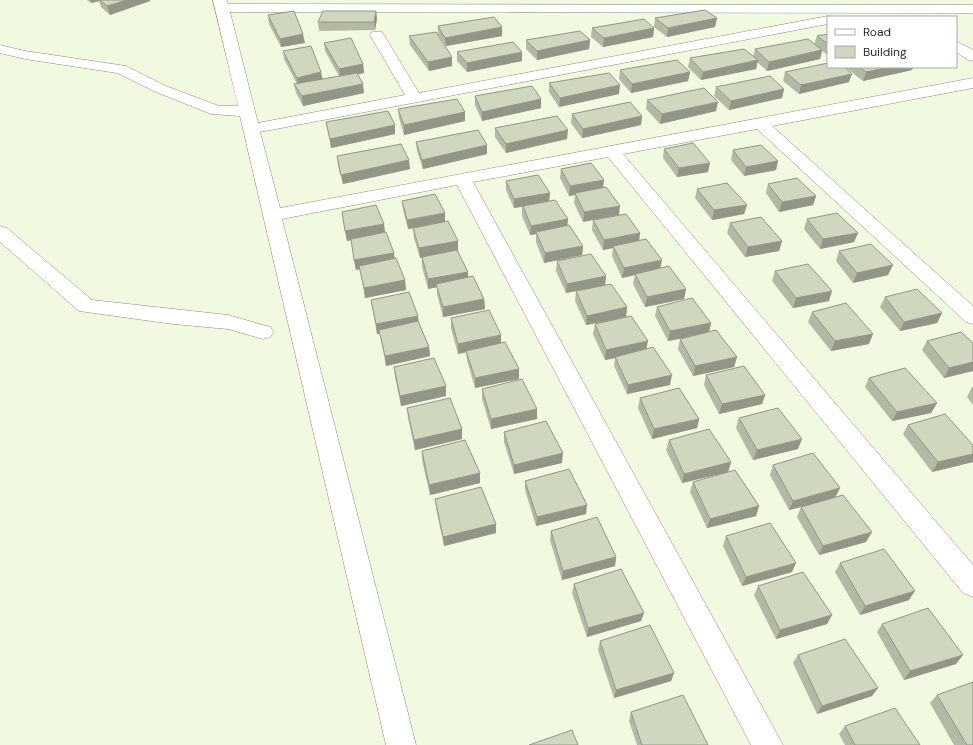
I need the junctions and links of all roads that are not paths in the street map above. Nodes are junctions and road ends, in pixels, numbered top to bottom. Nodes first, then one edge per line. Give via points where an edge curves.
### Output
1 (221, 4) edge
2 (886, 9) junction
3 (973, 9) edge
4 (910, 13) edge
5 (850, 16) edge
6 (827, 20) edge
7 (377, 35) dead end
8 (957, 46) edge
9 (0, 49) edge
10 (973, 57) edge
11 (973, 83) edge
12 (414, 98) junction
13 (249, 120) junction
14 (760, 123) junction
15 (612, 151) junction
16 (462, 179) junction
17 (272, 215) junction
18 (0, 232) edge
19 (973, 317) edge
20 (263, 332) dead end
21 (973, 585) edge
22 (401, 745) edge
23 (768, 745) edge

1 - 2 street
1 - 13 street
2 - 4 street
2 - 5 street
3 - 4 street
6 - 12 street
7 - 12 street
8 - 10 street
9 - 13 street via 25,56 121,69 161,89 217,111
11 - 14 street
12 - 13 street
13 - 17 street
14 - 15 street
14 - 19 street
15 - 16 street
15 - 21 street
16 - 17 street
16 - 23 street
17 - 22 street
18 - 20 street via 86,306 228,322

